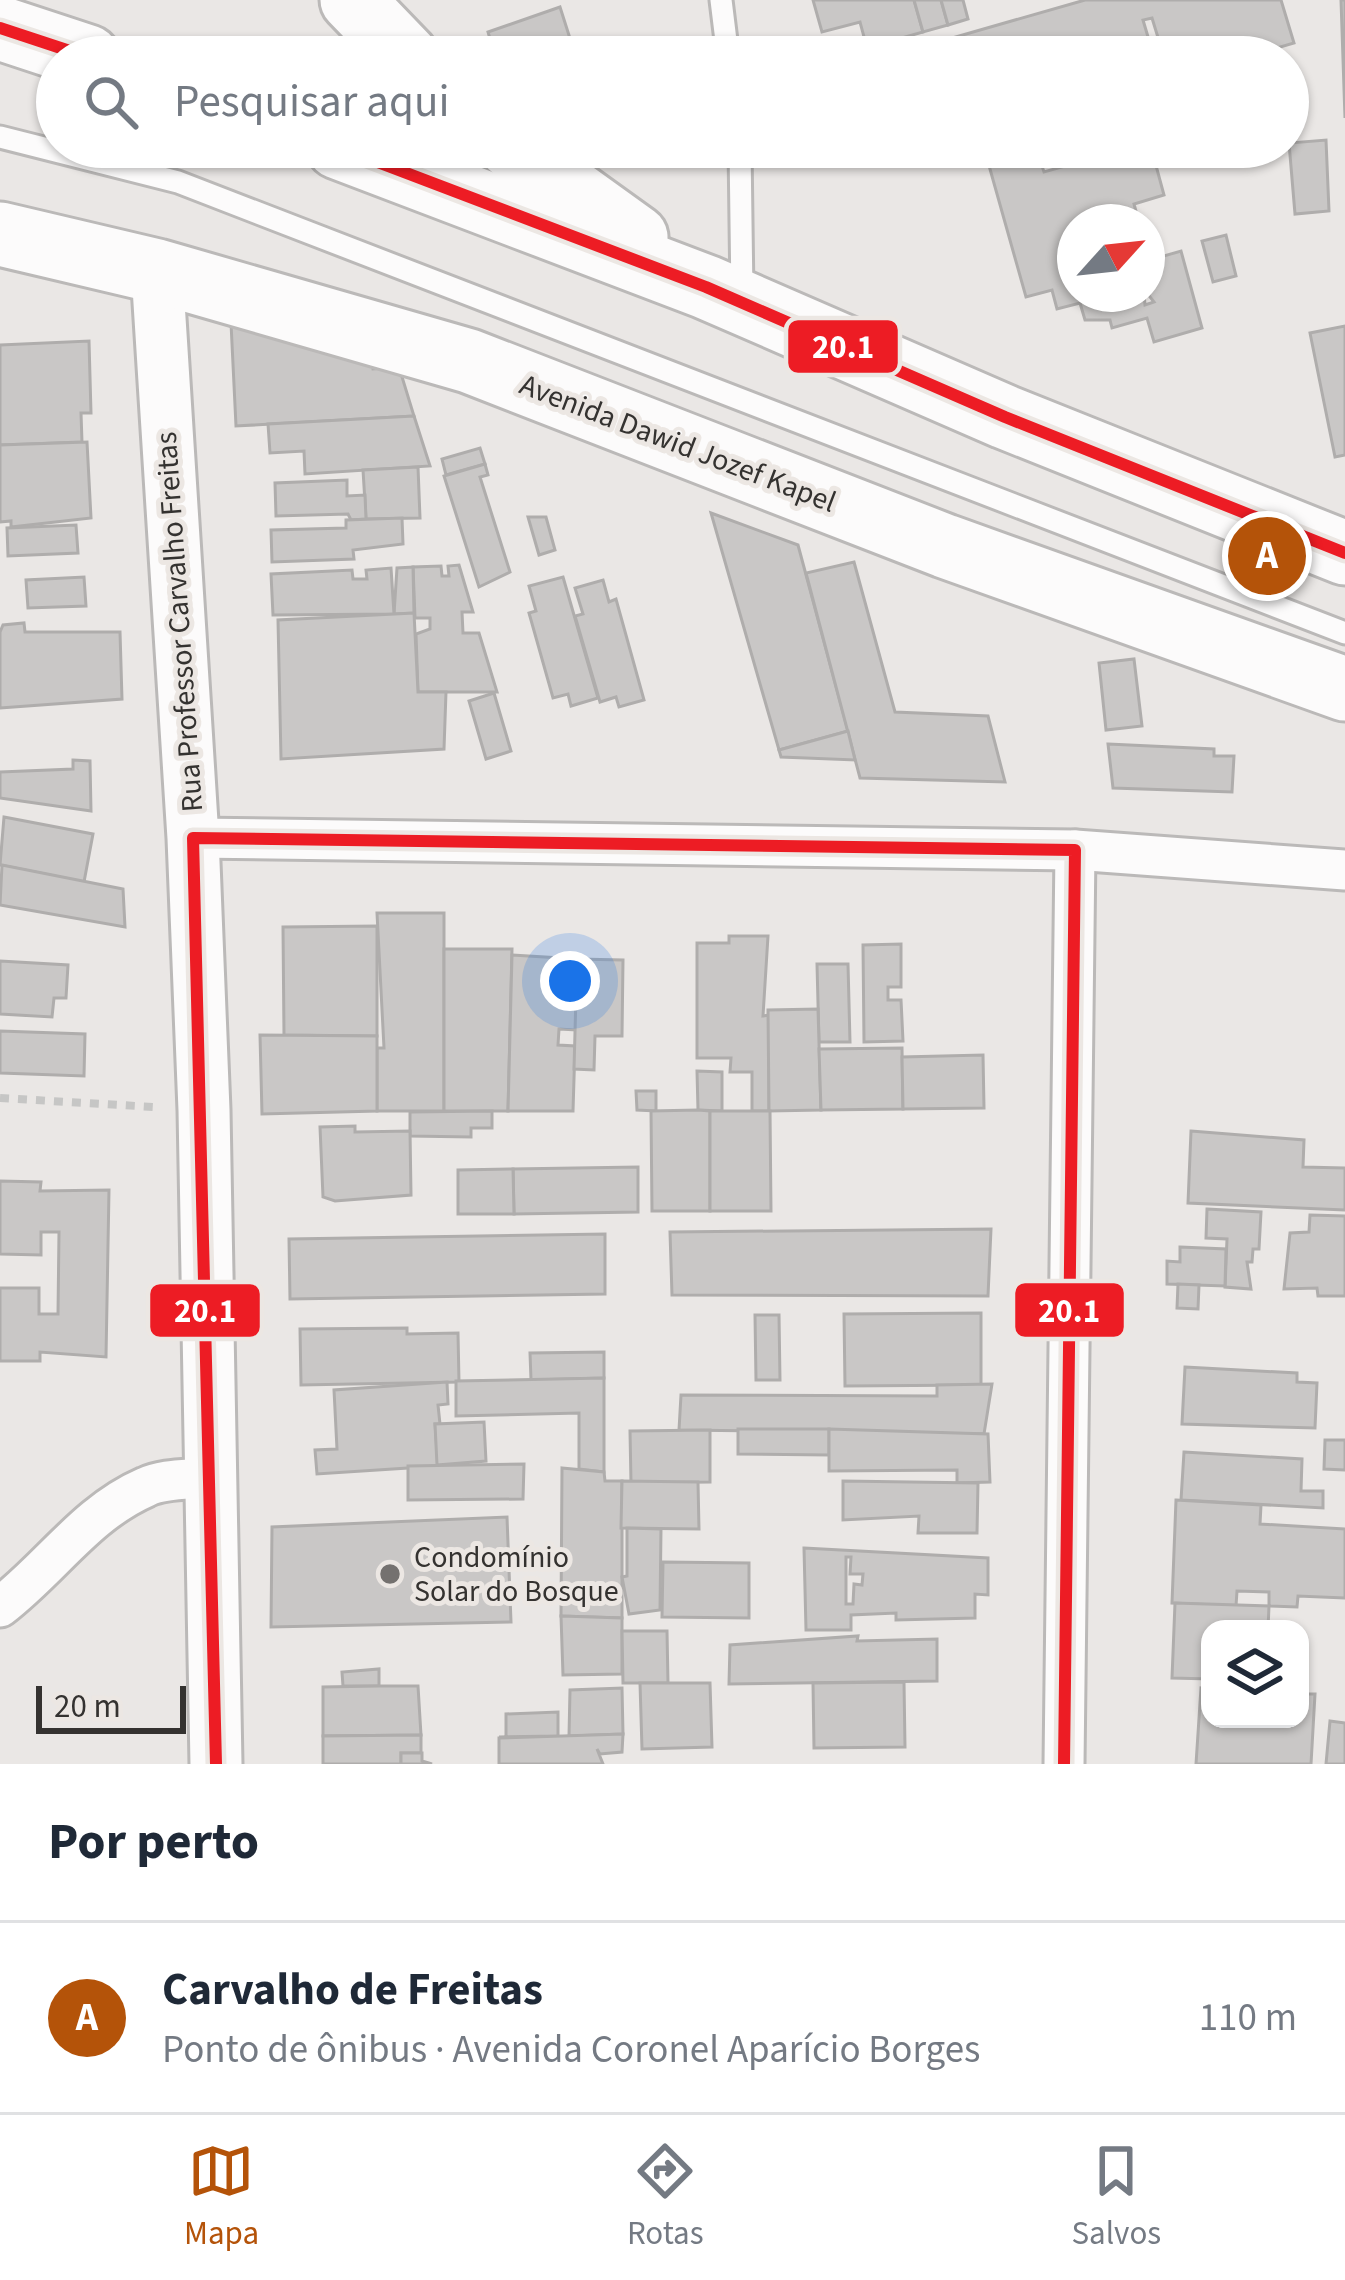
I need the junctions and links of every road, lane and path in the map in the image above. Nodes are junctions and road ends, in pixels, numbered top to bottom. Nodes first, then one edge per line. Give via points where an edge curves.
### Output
1 (352, 0) edge
2 (721, 0) edge
3 (0, 28) edge
4 (387, 36) edge
5 (725, 36) edge
6 (36, 40) edge
7 (0, 137) edge
8 (36, 146) edge
9 (123, 168) edge
10 (392, 168) edge
11 (541, 168) edge
12 (738, 168) edge
13 (0, 234) edge
14 (158, 271) junction
15 (724, 296) junction
16 (1345, 553) edge
17 (1345, 633) edge
18 (1345, 689) edge
19 (193, 838) junction
20 (1075, 850) junction
21 (1345, 870) edge
22 (0, 1098) edge
23 (204, 1110) junction
24 (212, 1477) junction
25 (0, 1607) edge
26 (216, 1764) edge
27 (1064, 1764) edge

1 - 4 main road
2 - 5 lane
3 - 6 main road
7 - 8 lane
9 - 17 lane via 178,182
10 - 15 main road
11 - 15 main road
12 - 15 lane
13 - 14 main road, Avenida Dawid Jozef Kapel
14 - 18 main road, Avenida Dawid Jozef Kapel via 469,361 966,554
14 - 19 street, Rua Professor Carvalho Freitas
15 - 16 main road
19 - 20 street
19 - 23 street, Rua Professor Carvalho Freitas
20 - 21 street
20 - 27 street
22 - 23 path
23 - 24 street, Rua Professor Carvalho Freitas
24 - 25 street via 149,1485 84,1525
24 - 26 street, Rua Professor Carvalho Freitas

